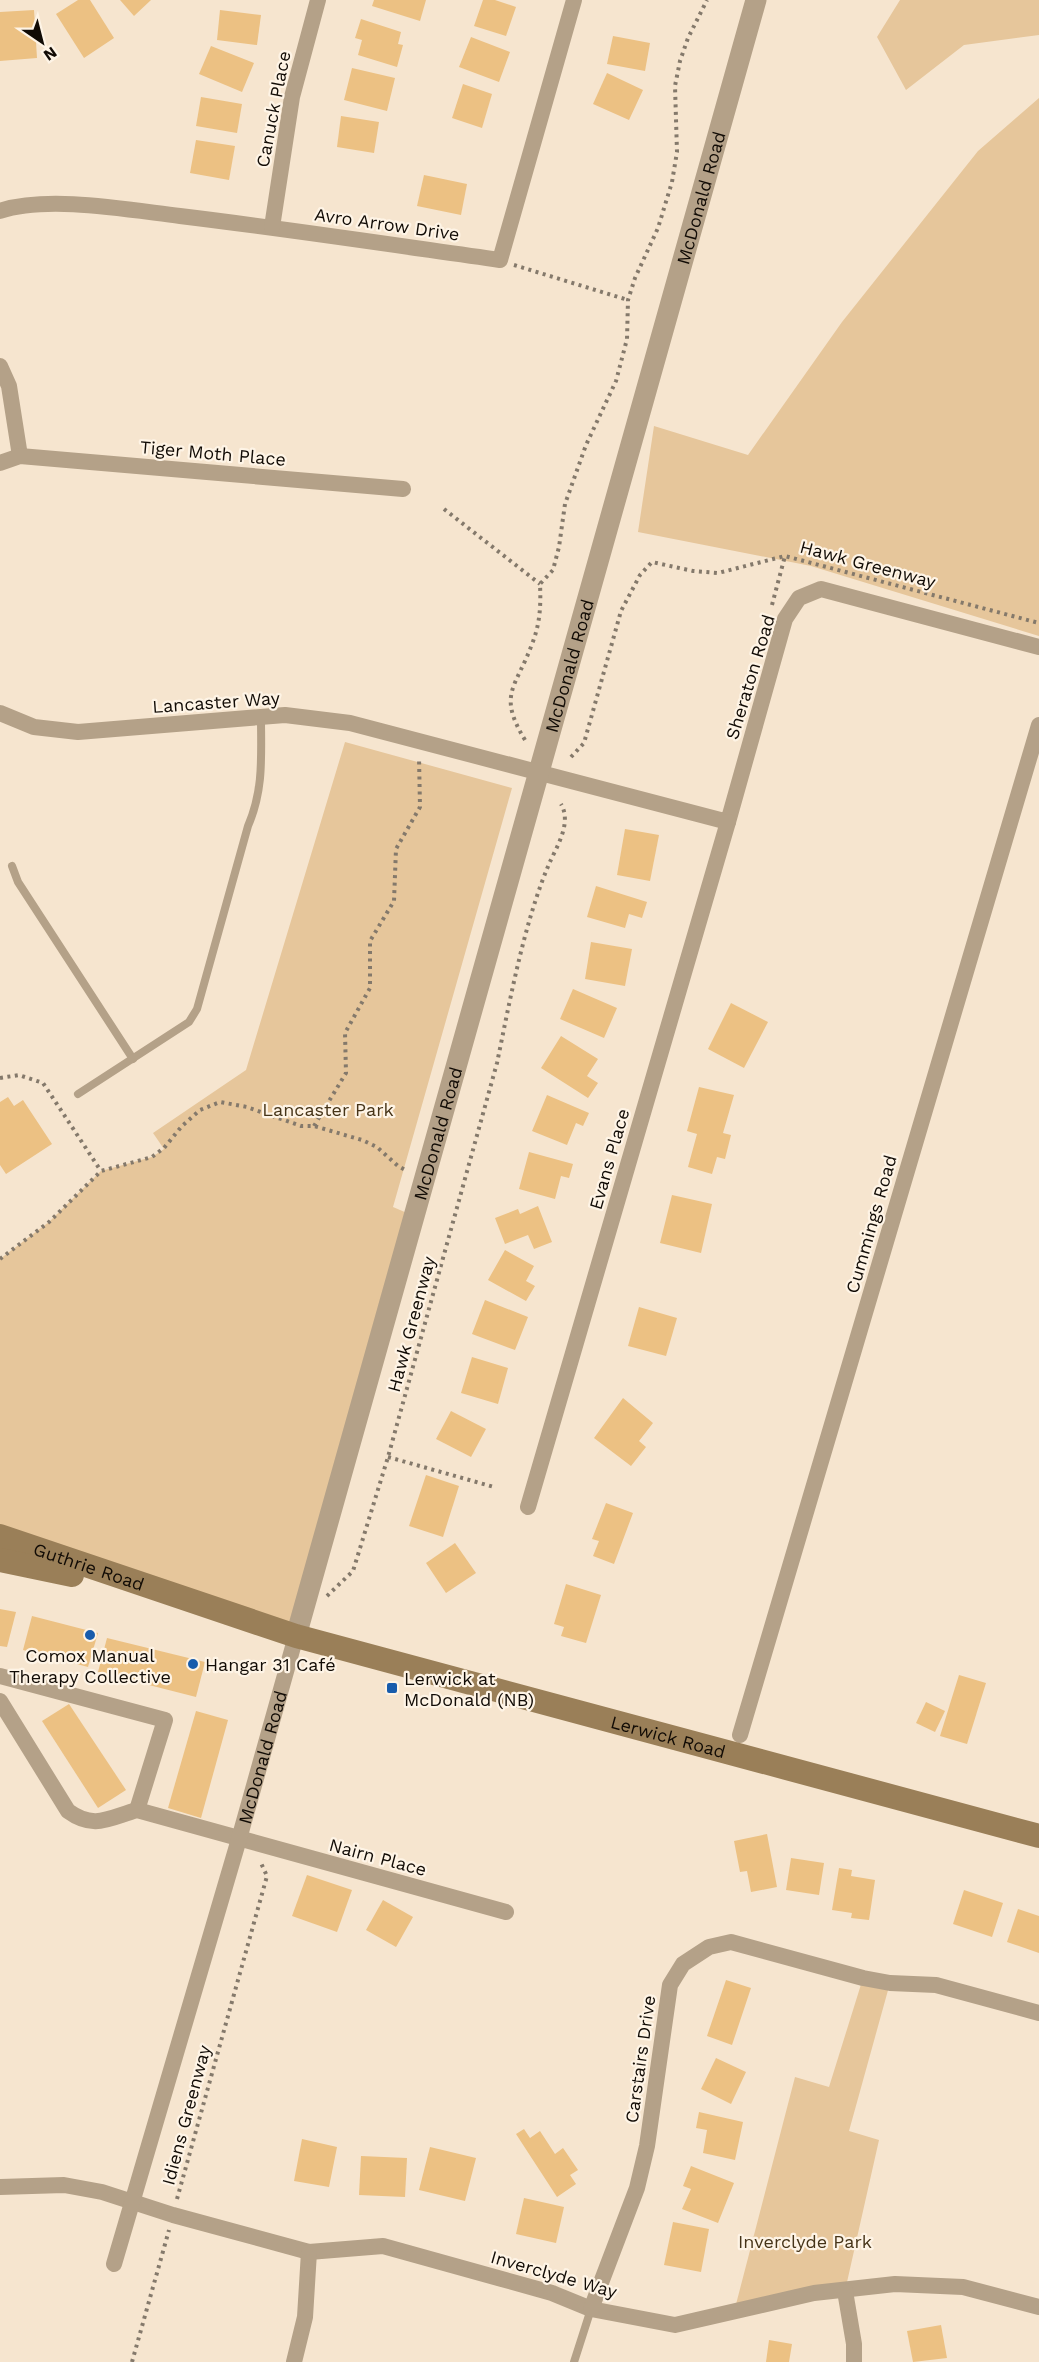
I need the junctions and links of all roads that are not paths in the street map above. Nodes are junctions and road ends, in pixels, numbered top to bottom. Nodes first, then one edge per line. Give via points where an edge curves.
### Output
1 (318, 0) edge
2 (574, 0) edge
3 (756, 0) edge
4 (0, 211) edge
5 (272, 227) junction
6 (0, 366) edge
7 (20, 456) junction
8 (0, 463) edge
9 (403, 489) dead end
10 (1039, 647) edge
11 (0, 713) edge
12 (261, 717) junction
13 (1039, 725) edge
14 (539, 773) junction
15 (728, 822) junction
16 (12, 866) dead end
17 (133, 1059) junction
18 (78, 1094) dead end
19 (528, 1508) dead end
20 (0, 1536) edge
21 (0, 1560) edge
22 (177, 1597) junction
23 (296, 1636) junction
24 (0, 1676) edge
25 (0, 1701) edge
26 (740, 1735) dead end
27 (137, 1810) junction
28 (1039, 1836) edge
29 (239, 1839) junction
30 (506, 1912) dead end
31 (1039, 2013) edge
32 (0, 2187) edge
33 (133, 2203) junction
34 (309, 2252) junction
35 (114, 2264) dead end
36 (845, 2291) junction
37 (1039, 2307) edge
38 (591, 2309) junction
39 (294, 2362) edge
40 (574, 2362) edge
41 (854, 2362) edge

1 - 5 street, Canuck Place via 292,97
2 - 5 street, Avro Arrow Drive via 500,260
3 - 14 street, McDonald Road
4 - 5 street, Avro Arrow Drive via 20,204 101,206
6 - 7 street via 9,386
7 - 8 street
7 - 9 street, Tiger Moth Place
10 - 15 street, Sheraton Road via 821,589 799,598 785,619
11 - 12 street, Lancaster Way via 34,727 78,732
12 - 14 street, Lancaster Way via 285,715 350,723
12 - 17 lane via 261,783 256,806 197,1010 189,1022
13 - 26 street, Cummings Road
14 - 15 street
14 - 23 street, McDonald Road
15 - 19 street, Evans Place
16 - 17 lane via 18,882
17 - 18 lane
20 - 22 main road, Guthrie Road
21 - 22 main road, Guthrie Road
22 - 23 main road, Guthrie Road
23 - 28 main road, Lerwick Road
23 - 29 street, McDonald Road
24 - 27 street via 165,1720
25 - 27 street via 68,1811 82,1821 96,1822
27 - 29 street, Nairn Place
29 - 30 street, Nairn Place
29 - 33 street, McDonald Road
31 - 38 street, Carstairs Drive via 936,1985 863,1978 731,1942 709,1947 683,1964 670,1985 637,2188
32 - 33 street, Inverclyde Way via 64,2185
33 - 34 street, Inverclyde Way
33 - 35 street, McDonald Road
34 - 38 street, Inverclyde Way via 383,2246 552,2294
34 - 39 street via 305,2317
36 - 37 street, Inverclyde Way via 895,2284 963,2287
36 - 38 street, Inverclyde Way via 814,2293 675,2325
36 - 41 street
38 - 40 lane

